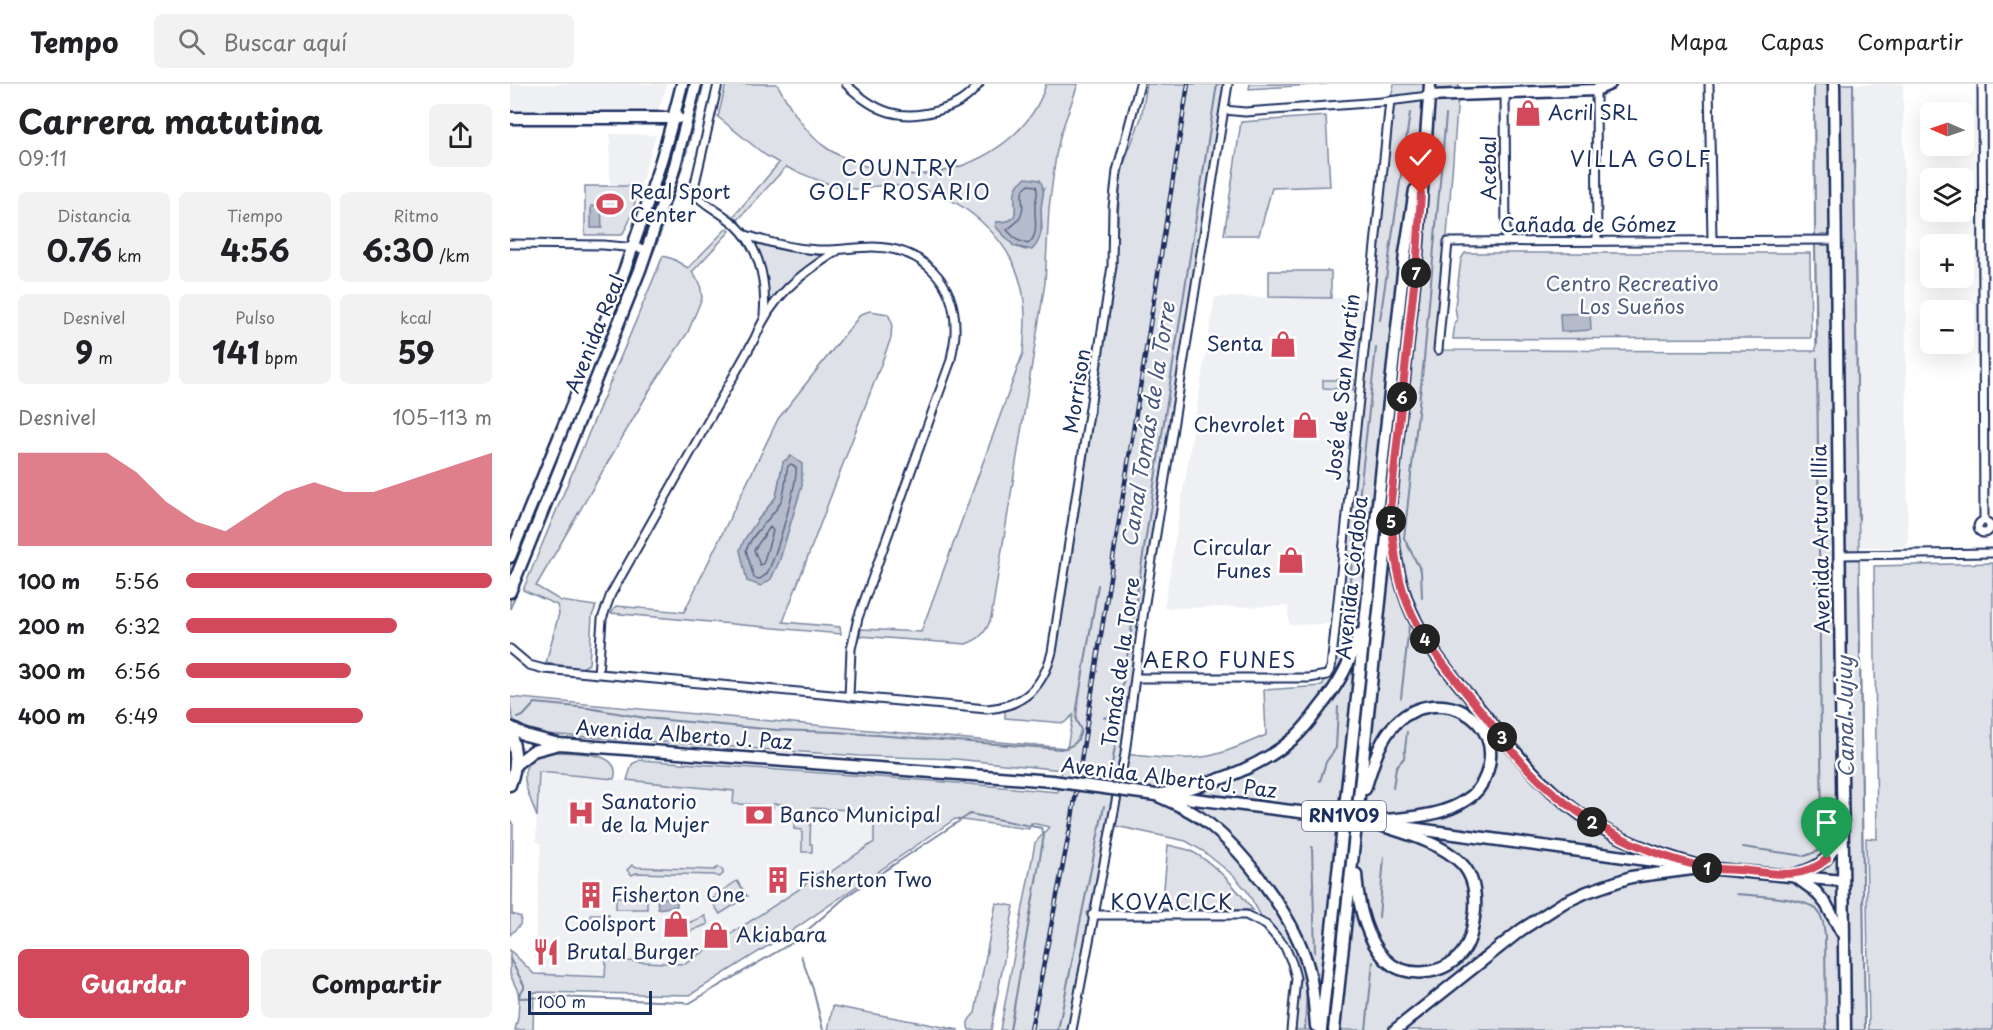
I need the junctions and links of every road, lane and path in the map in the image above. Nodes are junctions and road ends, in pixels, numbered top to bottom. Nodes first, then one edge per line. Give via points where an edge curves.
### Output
1 (682, 84) edge
2 (696, 84) edge
3 (718, 84) edge
4 (846, 84) edge
5 (978, 84) edge
6 (1140, 84) edge
7 (1228, 84) edge
8 (1610, 84) edge
9 (1710, 84) edge
10 (1834, 84) edge
11 (1982, 84) edge
12 (1429, 90) edge
13 (1596, 90) junction
14 (1505, 93) junction
15 (1390, 101) junction
16 (1224, 110) junction
17 (510, 118) edge
18 (674, 118) junction
19 (688, 118) junction
20 (1425, 131) junction
21 (746, 235) junction
22 (1712, 240) junction
23 (1836, 240) junction
24 (1597, 241) junction
25 (1506, 242) junction
26 (510, 244) edge
27 (633, 248) junction
28 (647, 249) junction
29 (839, 250) junction
30 (763, 317) junction
31 (1438, 350) dead end
32 (1983, 480) junction
33 (1993, 480) edge
34 (1390, 510) junction
35 (1984, 521) dead end
36 (1993, 553) edge
37 (1839, 555) junction
38 (510, 556) edge
39 (510, 592) edge
40 (1367, 602) junction
41 (510, 649) edge
42 (598, 674) junction
43 (1135, 678) junction
44 (849, 696) junction
45 (510, 727) edge
46 (510, 733) edge
47 (559, 744) junction
48 (516, 764) junction
49 (510, 785) edge
50 (1156, 795) junction
51 (1358, 811) junction
52 (1370, 822) junction
53 (1843, 834) junction
54 (1353, 854) junction
55 (1706, 868) junction
56 (1793, 875) junction
57 (1843, 881) junction
58 (1092, 915) junction
59 (1844, 935) junction
60 (1072, 1030) edge
61 (1291, 1030) edge
62 (1319, 1030) edge
63 (1334, 1030) edge
64 (1395, 1030) edge
65 (1845, 1030) edge

1 - 18 main road, Avenida Real
2 - 19 main road, Avenida Real
3 - 21 street via 693,192
4 - 5 street via 883,110 896,115 922,115 954,105 971,95
6 - 44 street, Morrison via 1117,171 1112,266 1052,652 1044,675 1025,697 1011,705 987,709
7 - 16 street, Tomás de la Torre
8 - 13 main road
9 - 22 street
10 - 23 main road, Avenida Arturo Illia
11 - 32 street
12 - 14 main road
12 - 15 street
12 - 20 main road, Avenida Córdoba / RN1V09
13 - 14 main road
13 - 24 street
14 - 25 street, Acebal
15 - 16 street via 1245,112
15 - 43 street, José de San Martín via 1331,668 1327,675 1309,678
16 - 43 street, Tomás de la Torre
17 - 18 main road
18 - 19 main road
18 - 27 main road, Avenida Real
19 - 28 main road, Avenida Real
20 - 34 main road, Avenida Córdoba / RN1V09 via 1417,257
20 - 40 main road, Avenida Córdoba / RN1V09 via 1405,254
21 - 29 street via 801,249
21 - 30 street via 763,278
22 - 23 street, Cañada de Gómez
22 - 24 street, Cañada de Gómez
23 - 37 main road, Avenida Arturo Illia
24 - 25 street, Cañada de Gómez
25 - 31 street, Cañada de Gómez via 1448,242
26 - 27 street
27 - 28 street
27 - 38 main road, Avenida Real
28 - 39 main road, Avenida Real
29 - 30 street via 795,281
29 - 44 street via 892,249 906,252 926,265 941,278 949,296 955,333 951,360 858,618 851,649
30 - 42 street via 755,338 611,594 602,619
32 - 33 street
32 - 35 street
34 - 51 main road, Avenida Córdoba / RN1V09
34 - 55 main road via 1401,583 1424,638 1529,771 1560,800 1596,824 1658,854
36 - 37 street
37 - 53 main road, Avenida Arturo Illia
40 - 50 main road via 1352,658 1335,688 1295,738 1240,771 1203,785
40 - 62 main road, Avenida Córdoba / RN1V09
41 - 42 street via 536,668
42 - 44 street
43 - 58 street, Tomás de la Torre via 1125,754
45 - 47 main road, Avenida Alberto J. Paz
46 - 48 main road
47 - 48 main road, Avenida Alberto J. Paz via 533,751
47 - 50 main road, Avenida Alberto J. Paz, bridge via 1052,781
48 - 49 main road
50 - 52 main road, Avenida Alberto J. Paz, bridge
50 - 62 main road via 1207,822 1235,848 1276,902 1292,926 1305,958
51 - 52 main road via 1375,758 1396,723 1409,713 1433,705 1457,708 1474,719 1490,747 1488,770 1477,791 1457,806 1440,812
51 - 54 main road, Avenida Córdoba / RN1V09
52 - 54 main road via 1429,843 1461,863 1470,876 1475,906 1470,940 1462,953 1428,972 1401,970 1386,961 1366,927
52 - 55 main road, Avenida Alberto J. Paz
53 - 56 main road via 1820,865
53 - 57 main road, Avenida Arturo Illia
54 - 63 main road, Avenida Córdoba / RN1V09
55 - 56 main road, Avenida Alberto J. Paz
55 - 64 main road via 1631,877 1563,903 1521,930
56 - 57 main road, Avenida Alberto J. Paz
56 - 59 main road via 1815,891
57 - 59 main road, Avenida Arturo Illia
58 - 60 street, Tomás de la Torre
58 - 61 street via 1246,915 1266,925 1284,947 1296,978
59 - 65 main road, Avenida Arturo Illia

